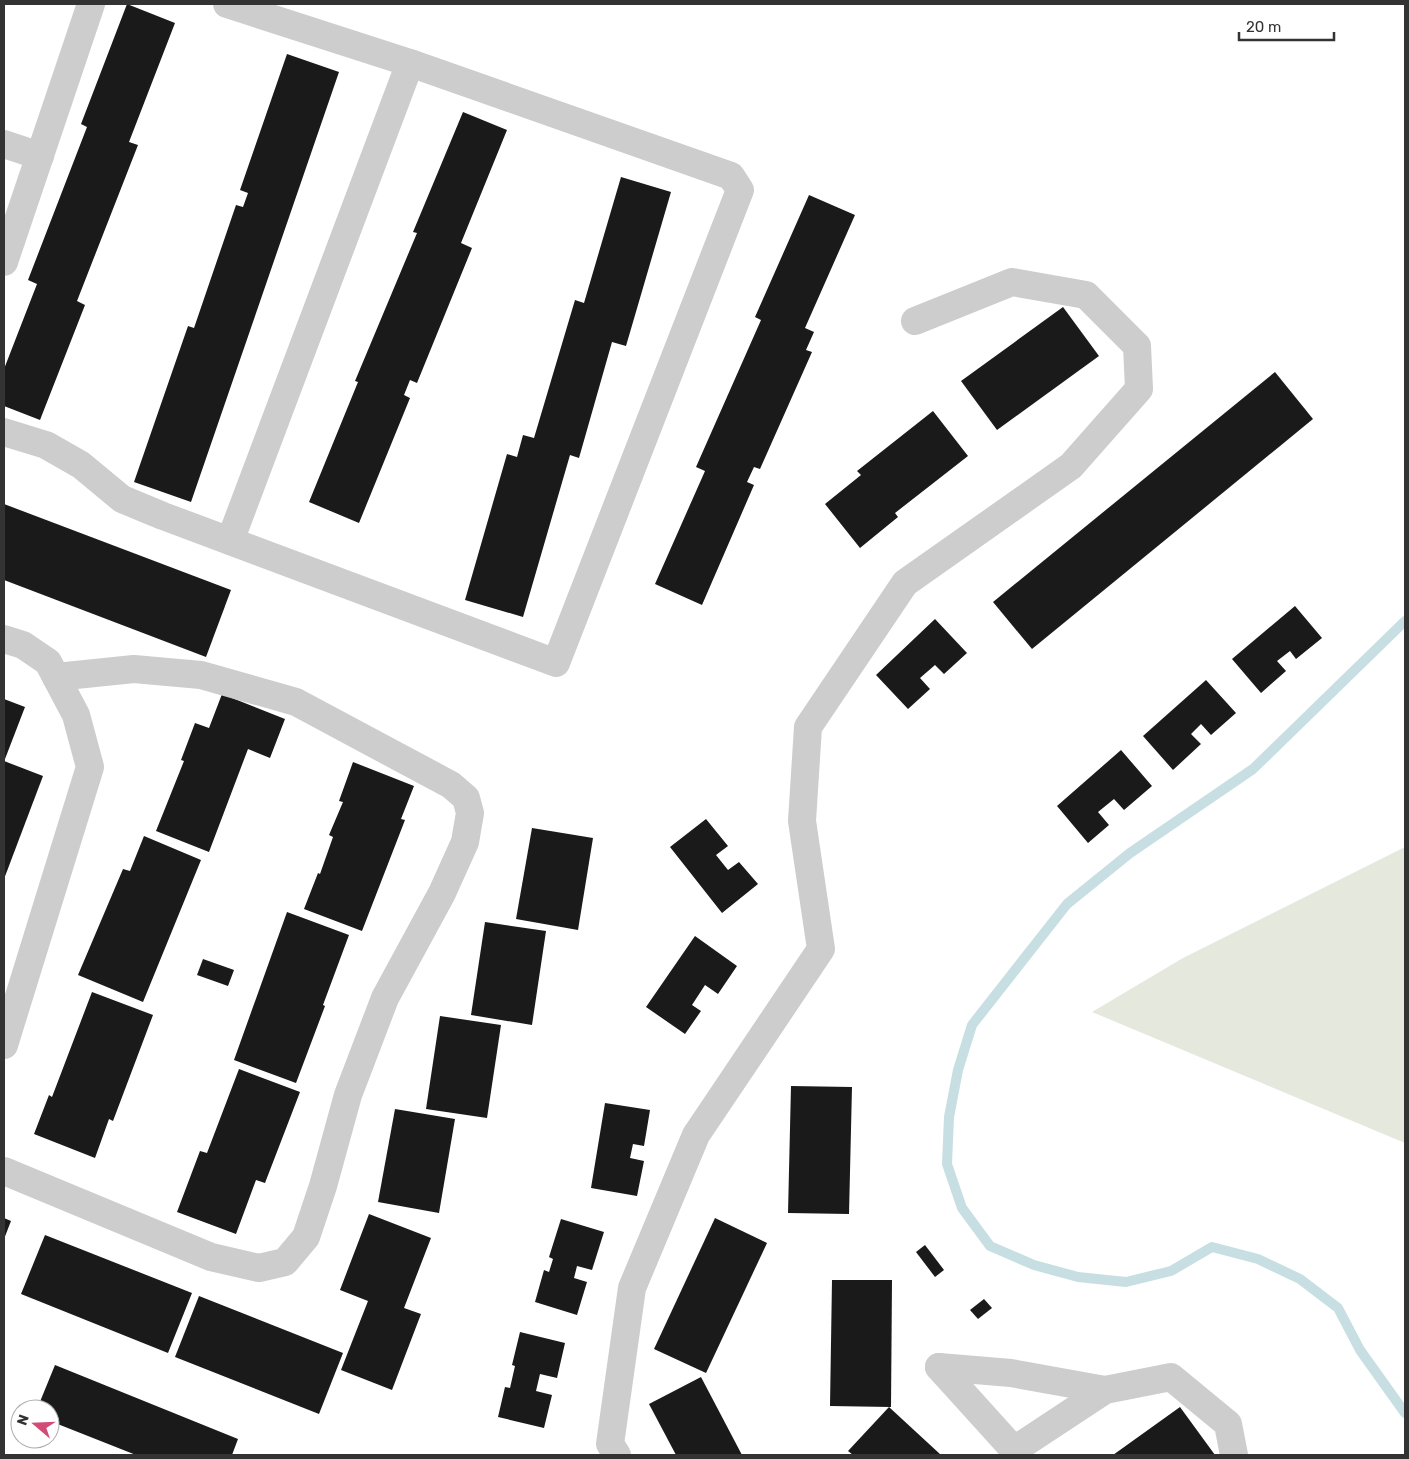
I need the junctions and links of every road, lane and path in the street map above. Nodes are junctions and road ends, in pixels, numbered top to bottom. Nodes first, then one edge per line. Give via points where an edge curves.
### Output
1 (91, 4) edge
2 (227, 4) edge
3 (410, 63) junction
4 (4, 144) edge
5 (40, 156) junction
6 (4, 262) edge
7 (915, 321) dead end
8 (4, 432) edge
9 (230, 541) junction
10 (4, 638) edge
11 (56, 677) junction
12 (4, 1045) edge
13 (4, 1171) edge
14 (1105, 1390) junction
15 (617, 1455) edge
16 (1234, 1455) edge

1 - 5 street
2 - 3 street
3 - 9 street
3 - 9 street via 731,176 740,190 556,663
4 - 5 street
5 - 6 street
7 - 15 street via 1012,282 1086,295 1137,346 1139,389 1071,466 905,583 808,727 802,821 821,949 696,1135 632,1288 610,1444
8 - 9 street via 46,445 81,466 122,499
10 - 11 street via 23,645 48,662
11 - 12 street via 76,715 90,767
11 - 13 street via 134,669 202,675 296,702 451,785 466,798 470,813 465,842 442,893 384,998 348,1095 306,1237 285,1262 259,1268 211,1256
14 - 14 street via 1014,1450 939,1367 1010,1373
14 - 16 street via 1170,1377 1228,1424

